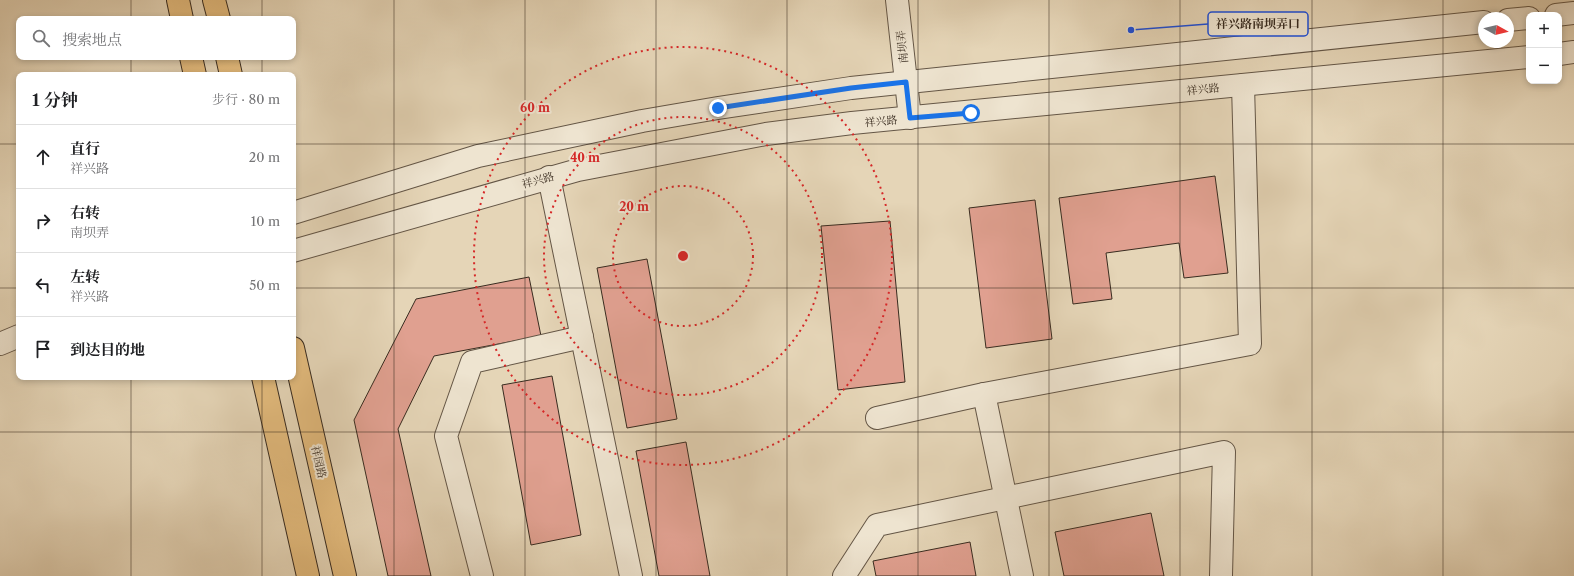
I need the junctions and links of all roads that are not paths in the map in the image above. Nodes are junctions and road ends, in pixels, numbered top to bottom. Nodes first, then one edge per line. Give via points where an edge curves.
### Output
1 (178, 0) edge
2 (214, 0) edge
3 (897, 0) edge
4 (1574, 13) edge
5 (1562, 14) edge
6 (181, 16) edge
7 (218, 16) edge
8 (1526, 18) edge
9 (1514, 19) edge
10 (1478, 23) edge
11 (1574, 52) edge
12 (1562, 54) edge
13 (1526, 57) edge
14 (192, 60) edge
15 (228, 60) edge
16 (194, 72) edge
17 (230, 72) edge
18 (906, 82) junction
19 (1243, 85) junction
20 (910, 118) junction
21 (549, 177) junction
22 (296, 211) edge
23 (296, 250) edge
24 (16, 337) edge
25 (582, 337) junction
26 (0, 344) edge
27 (296, 361) edge
28 (264, 380) edge
29 (984, 394) junction
30 (877, 418) dead end
31 (308, 576) edge
32 (345, 576) edge
33 (482, 576) edge
34 (631, 576) edge
35 (844, 576) edge
36 (1022, 576) edge
37 (1221, 576) edge

1 - 6 main road
2 - 7 main road
3 - 18 street, 南坝弄
4 - 5 street
8 - 9 street
10 - 18 street
11 - 12 street
13 - 19 street, 祥兴路
14 - 16 main road
15 - 17 main road
18 - 20 street, 南坝弄
18 - 22 street via 718,108 524,145 478,156
19 - 20 street, 祥兴路
19 - 29 street via 1250,344
20 - 21 street, 祥兴路 via 766,134
21 - 23 street, 祥兴路
21 - 25 street
24 - 26 street
25 - 33 street via 472,362 446,436
25 - 34 street
27 - 32 main road, 祥园路
28 - 31 main road
29 - 30 street
29 - 36 street
35 - 37 street via 877,525 1224,452

